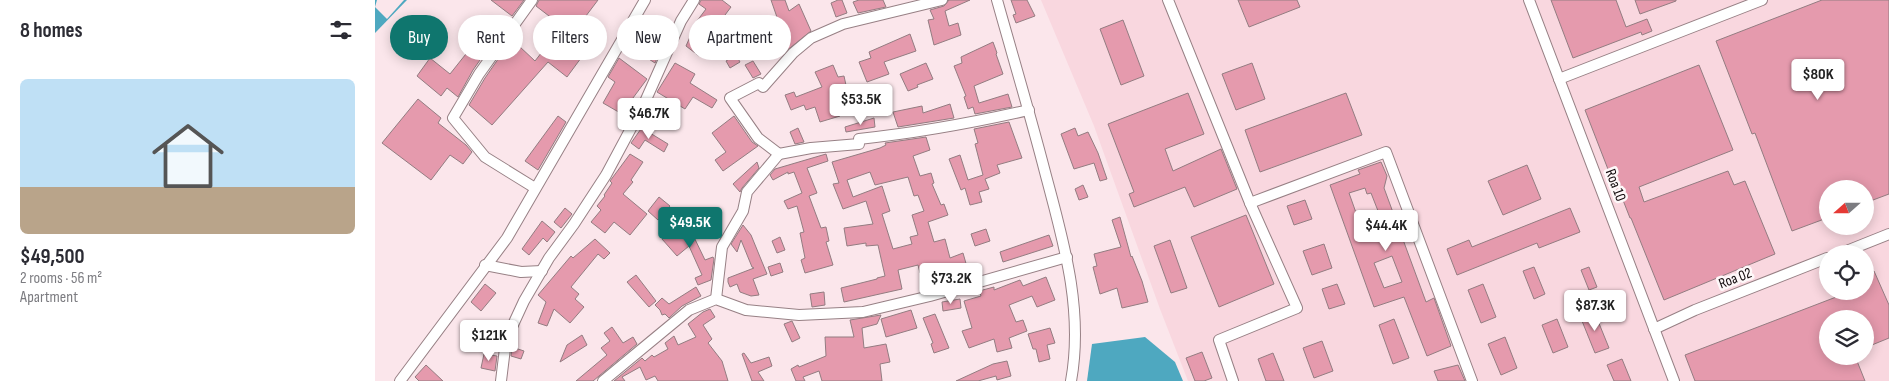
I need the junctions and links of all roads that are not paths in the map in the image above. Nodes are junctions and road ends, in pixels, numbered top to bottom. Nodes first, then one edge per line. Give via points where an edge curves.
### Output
1 (532, 0) edge
2 (645, 0) edge
3 (694, 0) edge
4 (942, 0) edge
5 (997, 0) edge
6 (1168, 0) edge
7 (1529, 0) edge
8 (1762, 0) edge
9 (1559, 79) junction
10 (1029, 110) junction
11 (779, 154) junction
12 (535, 188) junction
13 (1250, 203) junction
14 (1889, 235) edge
15 (1863, 245) edge
16 (1067, 257) junction
17 (1819, 261) edge
18 (485, 265) junction
19 (542, 271) junction
20 (716, 299) junction
21 (1654, 329) junction
22 (400, 381) edge
23 (501, 381) edge
24 (603, 381) edge
25 (1071, 381) edge
26 (1233, 381) edge
27 (1472, 381) edge
28 (1674, 381) edge

1 - 12 street via 479,74 453,118 485,157
2 - 12 street
3 - 19 street via 681,21 644,104 605,175
4 - 11 street via 843,24 811,38 763,87 759,83 731,98 758,138
5 - 10 street
6 - 13 street
7 - 9 street, Roa 10
8 - 9 street
9 - 21 street, Roa 10
10 - 11 street via 973,123 859,139 859,144
10 - 16 street
11 - 20 street via 747,192 743,211 722,248
12 - 18 street via 507,238
13 - 26 street via 1297,308 1219,340
13 - 27 street via 1385,152
14 - 15 street
16 - 20 street via 863,312 799,315 746,310
16 - 25 street via 1074,304
17 - 21 street, Roa 02
18 - 19 street via 521,272
18 - 22 street
19 - 23 street via 505,340
20 - 24 street via 689,310
21 - 28 street, Roa 10

